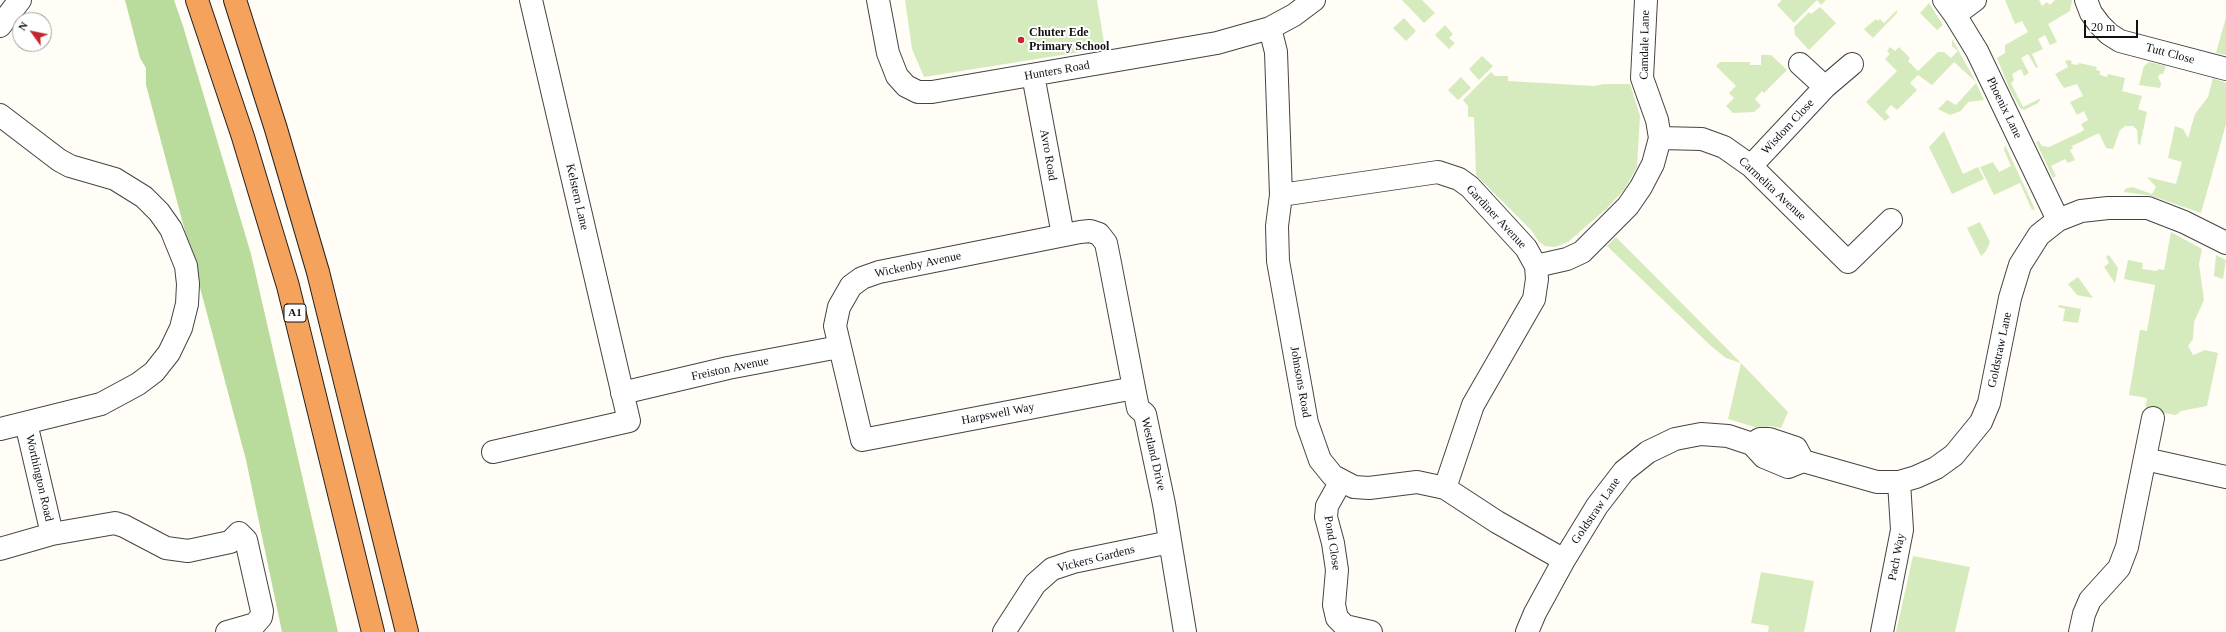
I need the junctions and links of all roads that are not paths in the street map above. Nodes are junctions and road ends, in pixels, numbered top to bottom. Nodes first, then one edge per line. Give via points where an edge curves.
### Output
1 (20, 0) edge
2 (197, 0) edge
3 (235, 0) edge
4 (531, 0) edge
5 (878, 0) edge
6 (1314, 0) edge
7 (1646, 0) edge
8 (1975, 0) edge
9 (2086, 0) edge
10 (1950, 7) edge
11 (0, 26) edge
12 (1270, 28) junction
13 (1800, 64) dead end
14 (1852, 64) dead end
15 (2226, 69) edge
16 (1033, 75) junction
17 (1825, 87) junction
18 (1, 123) edge
19 (1660, 138) junction
20 (1751, 166) junction
21 (1281, 195) junction
22 (1891, 220) dead end
23 (2058, 220) junction
24 (1099, 234) joint
25 (1063, 235) junction
26 (2226, 243) edge
27 (1536, 266) junction
28 (838, 347) junction
29 (1134, 388) junction
30 (622, 393) junction
31 (2153, 418) dead end
32 (26, 423) junction
33 (0, 429) edge
34 (862, 440) joint
35 (492, 452) dead end
36 (2145, 459) junction
37 (2226, 477) edge
38 (1341, 481) junction
39 (1899, 482) junction
40 (1445, 488) junction
41 (52, 534) junction
42 (1170, 542) junction
43 (0, 549) edge
44 (1564, 560) junction
45 (372, 629) edge
46 (227, 632) edge
47 (407, 632) edge
48 (1004, 632) edge
49 (1186, 632) edge
50 (1371, 632) edge
51 (1527, 632) edge
52 (1882, 632) edge
53 (2080, 632) edge

1 - 11 street
2 - 45 highway, A1 via 243,137 288,286
3 - 47 highway via 318,272
4 - 30 street, Kelstern Lane
5 - 16 street, Hunters Road via 888,53 897,76 906,86 918,92 932,92
6 - 12 street, Hunters Road
7 - 19 street, Camdale Lane via 1642,78 1657,120
8 - 10 street
9 - 15 street, Tutt Close via 2100,25 2120,41
10 - 23 street, Phoenix Lane via 1977,51
12 - 16 street, Hunters Road via 1217,43
12 - 21 street, Johnsons Road via 1276,52
13 - 17 street
14 - 17 street, Wisdom Close
16 - 25 street, Avro Road
17 - 20 street, Wisdom Close
18 - 32 street, Worthington Road via 70,166 115,179 144,198 159,212 171,229 186,266 188,284 187,304 180,332 169,353 154,372 138,384 101,404
19 - 20 street, Carmelita Avenue via 1702,138 1713,141
19 - 27 street, Camdale Lane via 1653,164 1641,187 1623,212 1582,252 1568,259
20 - 22 street, Carmelita Avenue via 1848,262
21 - 27 street, Gardiner Avenue via 1438,172 1459,179 1470,187 1516,235
21 - 38 street, Johnsons Road via 1277,226 1278,261 1307,423 1320,460 1330,473
23 - 26 street, Goldstraw Lane via 2081,211 2122,207 2148,208
23 - 39 street, Goldstraw Lane via 2039,235 2020,265 2010,298 1989,404 1981,422 1954,455 1916,477
24 - 25 street, Wickenby Avenue via 1090,231
24 - 29 street, Westland Drive via 1106,243
25 - 28 street, Wickenby Avenue via 879,272 862,278 851,286 839,307 835,326
27 - 40 street, Gardiner Avenue via 1534,299 1473,406
28 - 30 street, Freiston Avenue via 728,368
28 - 34 street, Wickenby Avenue
29 - 34 street, Harpswell Way
29 - 42 street, Westland Drive via 1138,408 1145,414
30 - 35 street, Kelstern Lane via 629,421
31 - 36 street
32 - 33 street, Worthington Road
32 - 41 street, Worthington Road
36 - 37 street
36 - 53 street via 2127,547 2119,568 2090,600
38 - 40 street, Johnsons Road via 1354,487 1369,488 1417,482
38 - 50 street, Pond Close via 1326,506 1326,518 1337,570 1334,605 1337,618 1345,626
39 - 44 street, Goldstraw Lane via 1877,482 1803,461 1788,466 1764,456 1752,444 1728,436 1701,434 1675,439 1648,452 1624,471 1597,506
39 - 52 street, Pach Way via 1902,530
40 - 44 street, Johnsons Road via 1497,522
41 - 43 street, Worthington Road
41 - 46 street, Worthington Road via 115,523 166,548 188,551 230,542 239,533 246,540 262,611 255,624
42 - 48 street, Vickers Gardens via 1068,563 1052,569 1035,584
42 - 49 street, Westland Drive
44 - 51 street, Goldstraw Lane via 1535,612

